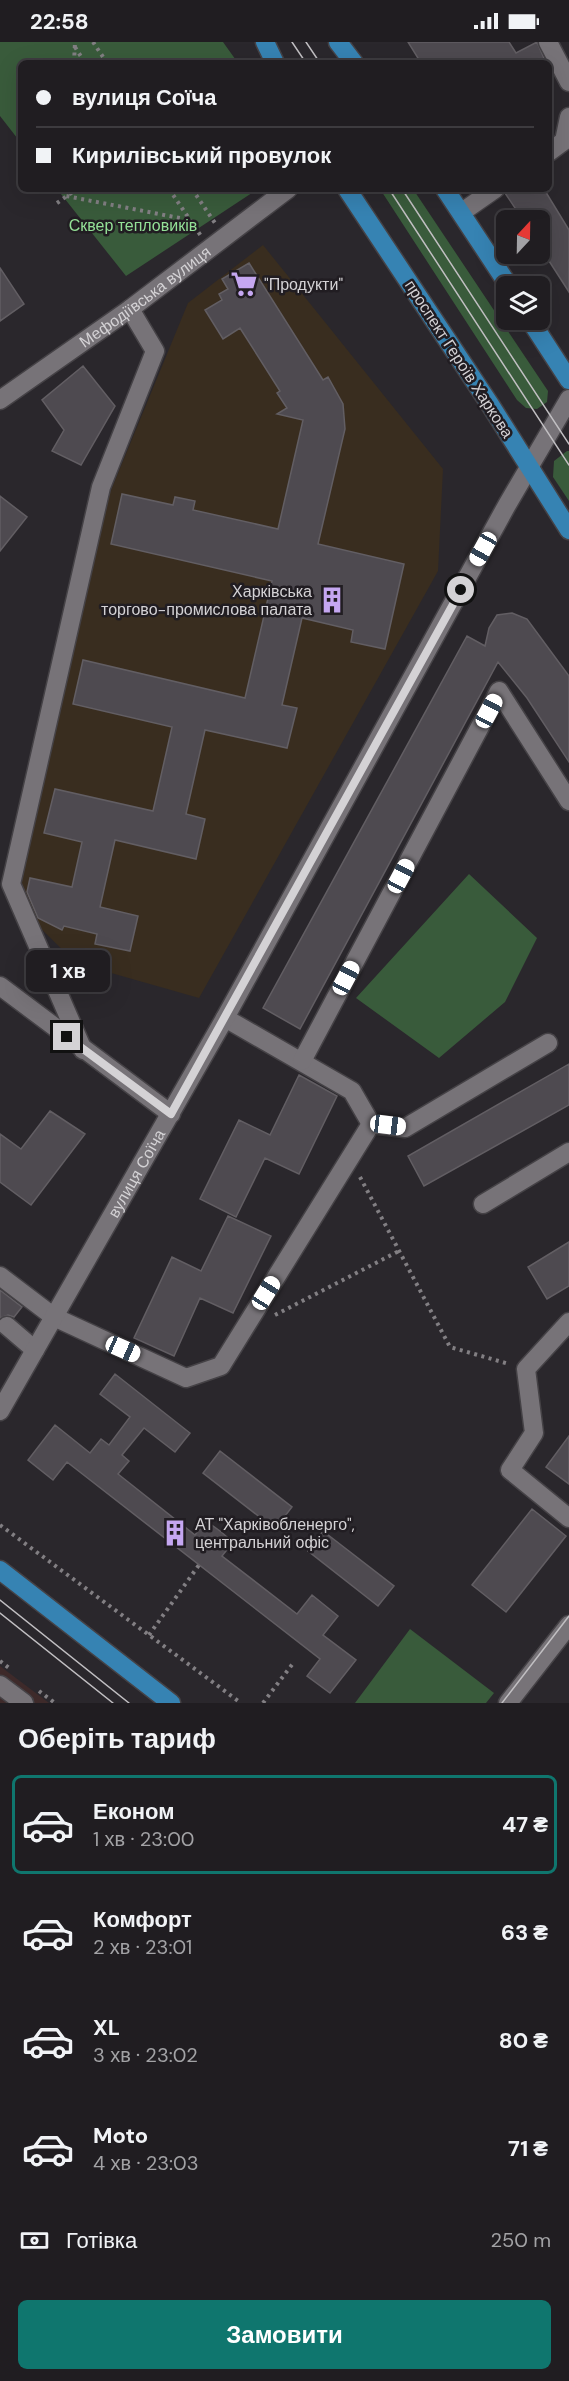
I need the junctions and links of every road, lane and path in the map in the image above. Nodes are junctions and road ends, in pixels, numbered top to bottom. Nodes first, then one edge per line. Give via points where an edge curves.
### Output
1 (93, 42) edge
2 (265, 42) edge
3 (338, 42) edge
4 (548, 42) edge
5 (75, 44) edge
6 (74, 60) edge
7 (83, 60) edge
8 (105, 60) edge
9 (274, 60) edge
10 (352, 60) edge
11 (569, 82) edge
12 (569, 117) edge
13 (561, 144) edge
14 (67, 192) edge
15 (72, 192) edge
16 (171, 192) edge
17 (195, 192) edge
18 (284, 192) edge
19 (349, 192) edge
20 (447, 192) edge
21 (491, 192) edge
22 (66, 196) junction
23 (57, 203) dead end
24 (462, 212) junction
25 (190, 220) junction
26 (217, 243) junction
27 (503, 276) edge
28 (130, 309) junction
29 (536, 330) edge
30 (569, 380) edge
31 (569, 399) edge
32 (0, 400) edge
33 (529, 467) junction
34 (569, 530) edge
35 (568, 798) edge
36 (0, 986) edge
37 (225, 1018) junction
38 (548, 1042) dead end
39 (83, 1050) junction
40 (302, 1061) junction
41 (171, 1114) junction
42 (371, 1124) junction
43 (569, 1152) edge
44 (350, 1158) junction
45 (483, 1204) dead end
46 (399, 1251) junction
47 (0, 1276) edge
48 (274, 1315) dead end
49 (54, 1317) junction
50 (569, 1322) edge
51 (7, 1326) dead end
52 (35, 1350) junction
53 (526, 1369) junction
54 (0, 1411) edge
55 (569, 1518) edge
56 (0, 1525) edge
57 (199, 1565) dead end
58 (0, 1570) edge
59 (569, 1625) edge
60 (149, 1635) junction
61 (294, 1662) dead end
62 (0, 1685) edge
63 (519, 1700) edge
64 (24, 1703) edge
65 (171, 1703) edge
66 (241, 1703) edge
67 (263, 1703) edge

1 - 8 path
2 - 9 main road
3 - 10 main road
4 - 11 street
5 - 6 path
5 - 7 path
12 - 13 street
14 - 22 path
15 - 22 path
16 - 25 path
17 - 26 path
18 - 26 street, Мефодіївська вулиця
19 - 33 main road, проспект Героїв Харкова
20 - 24 main road
21 - 24 street
22 - 23 path
22 - 25 path
24 - 27 main road
25 - 26 path
26 - 28 street, Мефодіївська вулиця
28 - 32 street, Мефодіївська вулиця
28 - 39 street via 155,351 101,487 11,884
29 - 30 main road
31 - 33 street, вулиця Соїча
33 - 34 main road, проспект Героїв Харкова
33 - 37 street, вулиця Соїча
35 - 40 street via 500,691
36 - 39 street
37 - 40 street
37 - 41 street, вулиця Соїча
38 - 42 street via 405,1128
39 - 41 street
40 - 42 street via 352,1091
41 - 49 street, вулиця Соїча
42 - 44 street
43 - 45 street
44 - 46 path
44 - 49 street via 221,1366 186,1378
46 - 48 path
46 - 53 path via 450,1347
47 - 49 street
49 - 52 street, вулиця Соїча
50 - 53 street
51 - 52 street
52 - 54 street, вулиця Соїча
53 - 55 street via 534,1433 510,1470
56 - 60 path
57 - 60 path
58 - 65 main road
59 - 63 street
60 - 66 path
61 - 67 path
62 - 64 street

